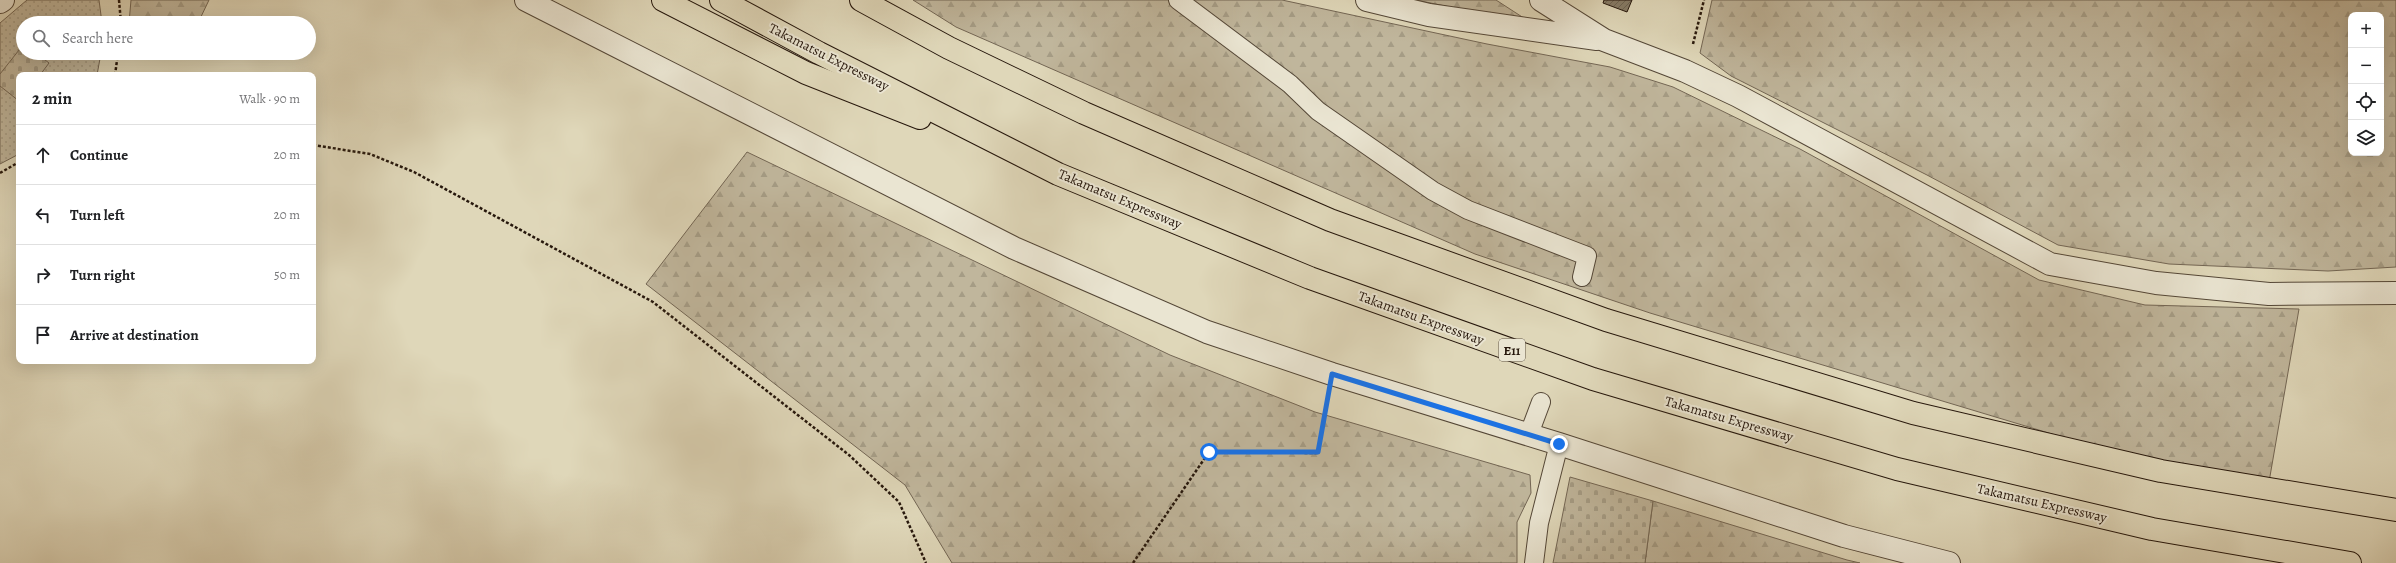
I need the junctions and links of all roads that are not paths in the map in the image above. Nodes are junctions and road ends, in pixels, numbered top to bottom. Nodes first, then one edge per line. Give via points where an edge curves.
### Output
1 (3, 0) edge
2 (526, 0) edge
3 (663, 0) edge
4 (720, 0) edge
5 (861, 0) edge
6 (1178, 0) edge
7 (1367, 0) edge
8 (1541, 0) edge
9 (0, 2) edge
10 (1604, 40) junction
11 (1058, 174) junction
12 (1582, 277) dead end
13 (2396, 293) edge
14 (1541, 402) dead end
15 (1529, 434) junction
16 (1559, 444) junction
17 (2396, 510) edge
18 (1534, 563) edge
19 (1949, 563) edge
20 (2350, 563) edge

1 - 9 street
2 - 15 street via 1014,248 1207,332 1332,374
3 - 11 highway via 806,73
4 - 11 highway, Takamatsu Expressway / E11
5 - 17 highway via 948,48 1084,113 1330,220 1606,320 1913,413 2161,471
6 - 12 lane via 1290,84 1318,111 1433,190 1468,210 1588,256
7 - 10 street via 1429,15
8 - 10 street
10 - 13 street via 1685,71 1738,96 2050,264 2156,283 2269,294
11 - 20 highway, Takamatsu Expressway / E11 via 1310,278 1600,381 1898,469 2152,530
14 - 15 lane
15 - 16 street
16 - 18 lane via 1539,523
16 - 19 street via 1844,536

